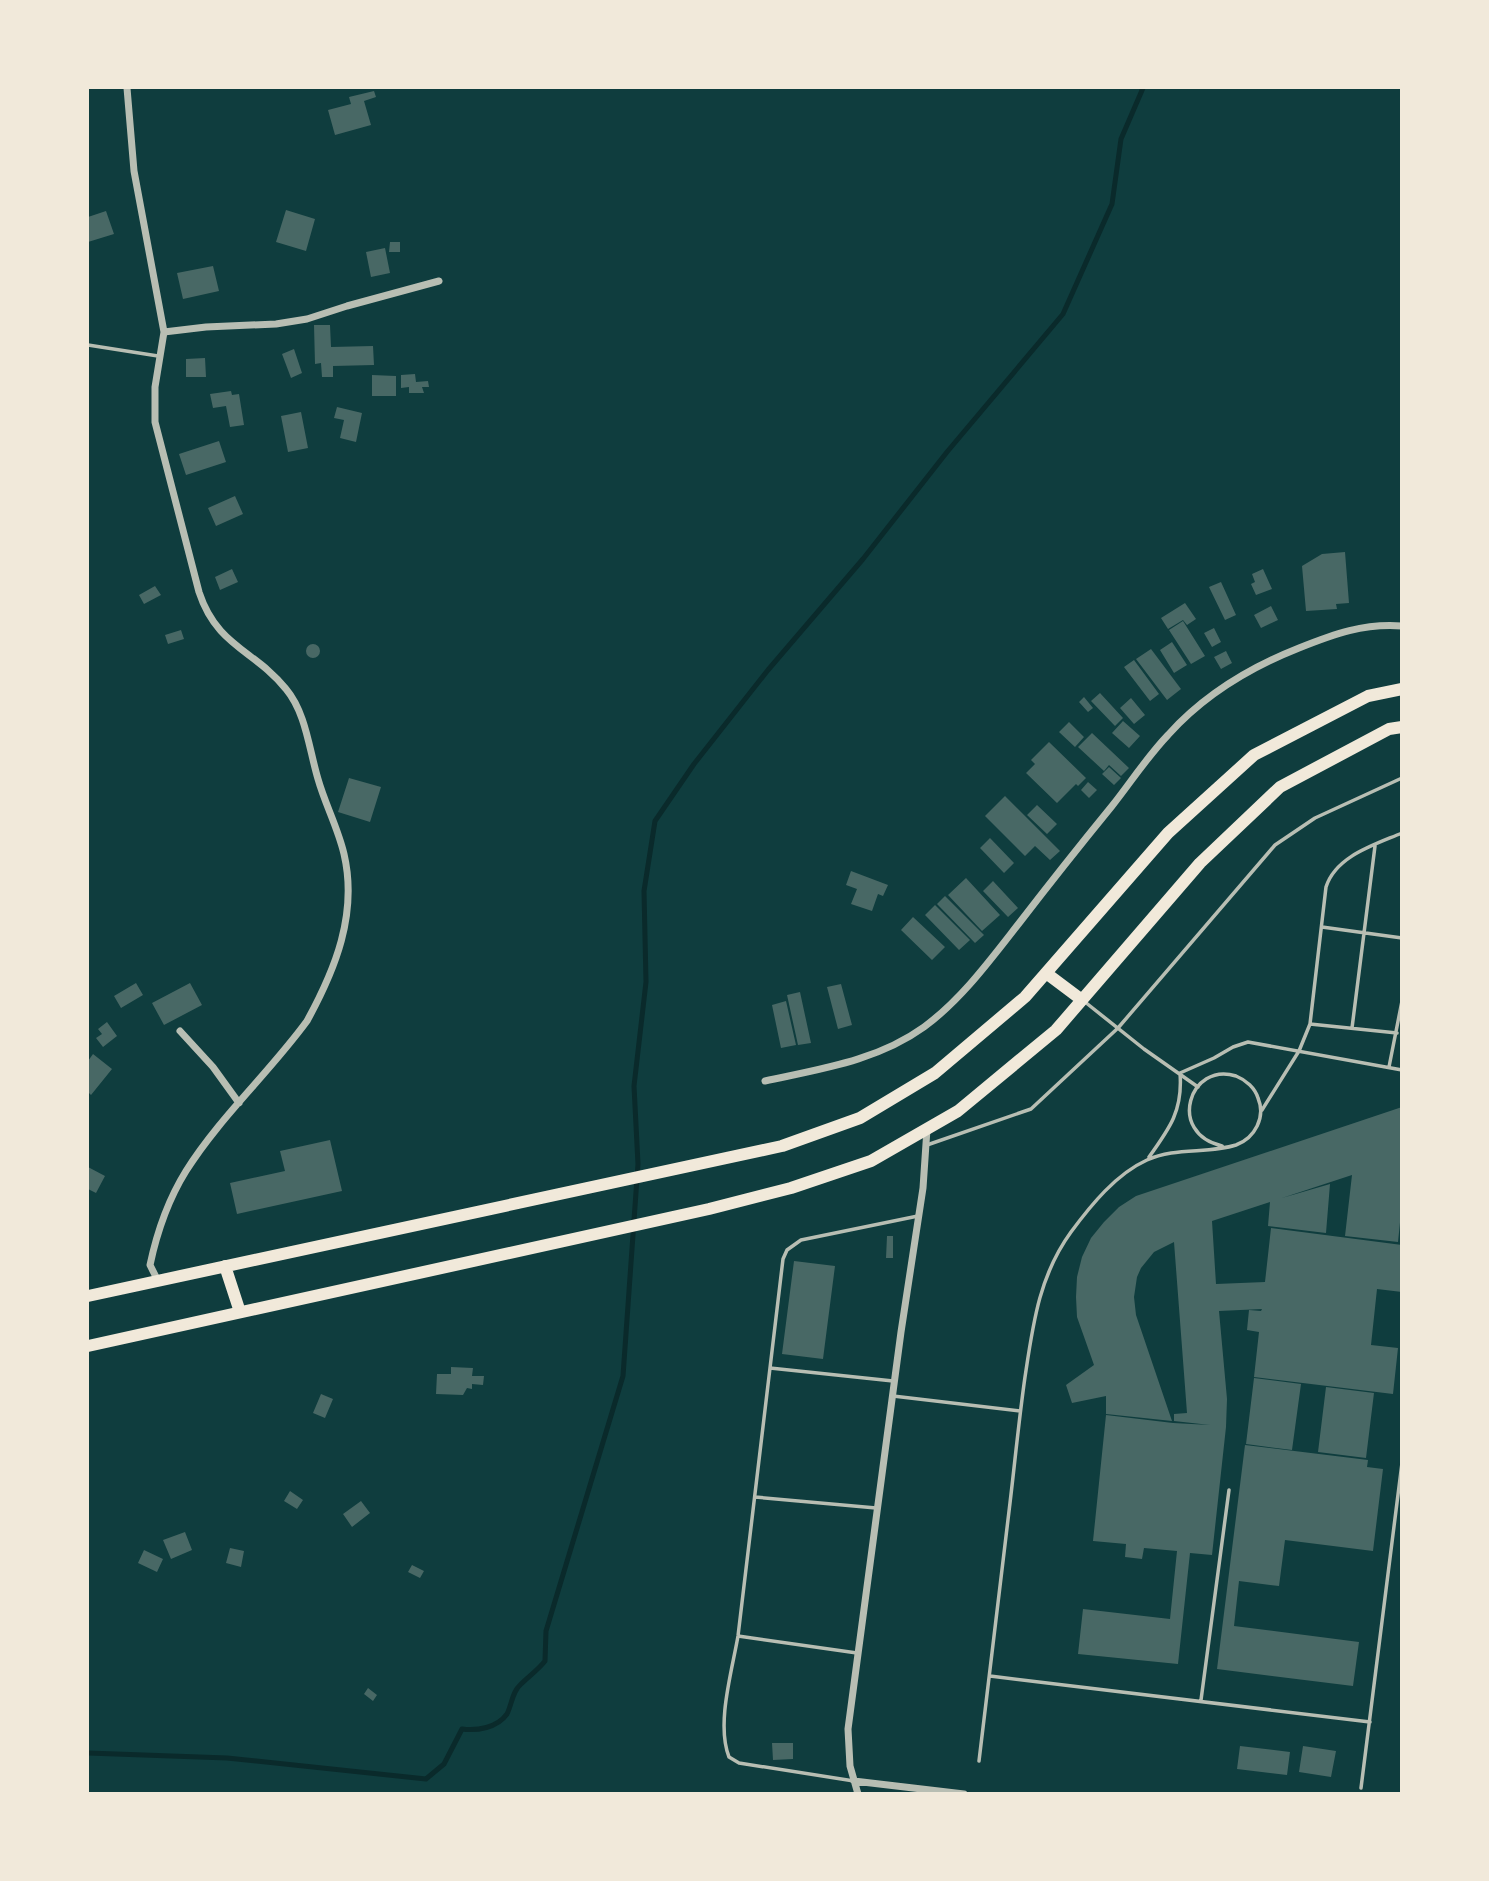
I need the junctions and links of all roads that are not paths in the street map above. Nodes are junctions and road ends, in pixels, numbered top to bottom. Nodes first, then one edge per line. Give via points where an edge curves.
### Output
1 (127, 88) edge
2 (439, 281) dead end
3 (164, 332) junction
4 (88, 345) edge
5 (159, 356) junction
6 (1402, 626) edge
7 (1402, 689) edge
8 (1402, 727) edge
9 (1402, 778) edge
10 (1402, 833) edge
11 (1375, 845) junction
12 (1322, 927) junction
13 (1364, 933) junction
14 (1402, 938) edge
15 (1045, 973) junction
16 (1082, 1000) junction
17 (1402, 1001) edge
18 (1310, 1024) junction
19 (1118, 1028) junction
20 (1352, 1028) junction
21 (180, 1031) dead end
22 (1397, 1033) junction
23 (1299, 1051) junction
24 (1389, 1067) junction
25 (1402, 1070) edge
26 (1180, 1073) junction
27 (765, 1081) dead end
28 (1198, 1087) junction
29 (239, 1103) junction
30 (1261, 1111) junction
31 (927, 1129) junction
32 (925, 1145) junction
33 (1222, 1146) junction
34 (1148, 1159) junction
35 (918, 1216) junction
36 (225, 1266) junction
37 (158, 1281) junction
38 (88, 1296) edge
39 (240, 1312) junction
40 (88, 1346) edge
41 (770, 1368) junction
42 (894, 1381) junction
43 (893, 1396) junction
44 (1020, 1411) junction
45 (1402, 1463) edge
46 (1230, 1490) dead end
47 (755, 1497) junction
48 (876, 1508) junction
49 (738, 1636) junction
50 (858, 1653) junction
51 (990, 1676) junction
52 (1201, 1700) junction
53 (1370, 1722) junction
54 (979, 1761) dead end
55 (854, 1781) junction
56 (1361, 1788) dead end
57 (858, 1794) edge
58 (964, 1794) edge

1 - 3 street via 134,171
2 - 3 street via 307,319
3 - 5 street
4 - 5 lane
5 - 29 street via 154,405 157,431 203,604 225,636 277,679 295,702 340,838 347,876 346,925 319,998 288,1046
6 - 27 street via 1361,626 1330,635 1227,685 1184,719 1152,753 942,1013 880,1051
7 - 15 highway via 1368,696 1254,755 1168,833
8 - 16 highway via 1389,729 1280,787 1200,863
9 - 19 lane via 1315,818 1275,845
10 - 11 lane
11 - 12 lane via 1332,872
11 - 13 lane
12 - 13 lane
12 - 18 lane
13 - 14 lane
13 - 20 lane
15 - 16 highway
15 - 36 highway via 1025,997 935,1073 860,1118 782,1146
16 - 19 lane
16 - 31 highway via 1056,1030 958,1111
17 - 22 lane
18 - 20 lane
18 - 23 lane
19 - 26 lane
19 - 32 lane via 1031,1109
20 - 22 lane
21 - 29 street
22 - 24 lane
23 - 24 lane
23 - 26 lane via 1241,1043
23 - 30 lane
24 - 25 lane
26 - 28 lane
26 - 34 lane via 1179,1108
28 - 30 lane via 1213,1077 1236,1076 1254,1090
28 - 33 lane via 1189,1103 1193,1127 1200,1137
29 - 37 street via 187,1170 164,1216 150,1265
30 - 33 lane via 1259,1123 1245,1140
31 - 32 street
31 - 39 highway via 871,1161 791,1188
32 - 35 street
33 - 34 lane
34 - 44 lane via 1106,1191 1054,1259 1036,1305
35 - 41 lane via 815,1236 792,1245 783,1259
35 - 42 street
36 - 37 highway
36 - 39 highway
37 - 38 highway
39 - 40 highway
41 - 42 lane
41 - 47 lane
42 - 43 street
43 - 44 lane
43 - 48 street
44 - 51 lane
45 - 53 lane
46 - 52 lane
47 - 48 lane
47 - 49 lane
48 - 50 street
49 - 50 lane
49 - 55 lane via 724,1736 729,1757 739,1763
50 - 55 street via 848,1739
51 - 52 lane
51 - 54 lane
52 - 53 lane
53 - 56 lane
55 - 57 street
55 - 58 street

